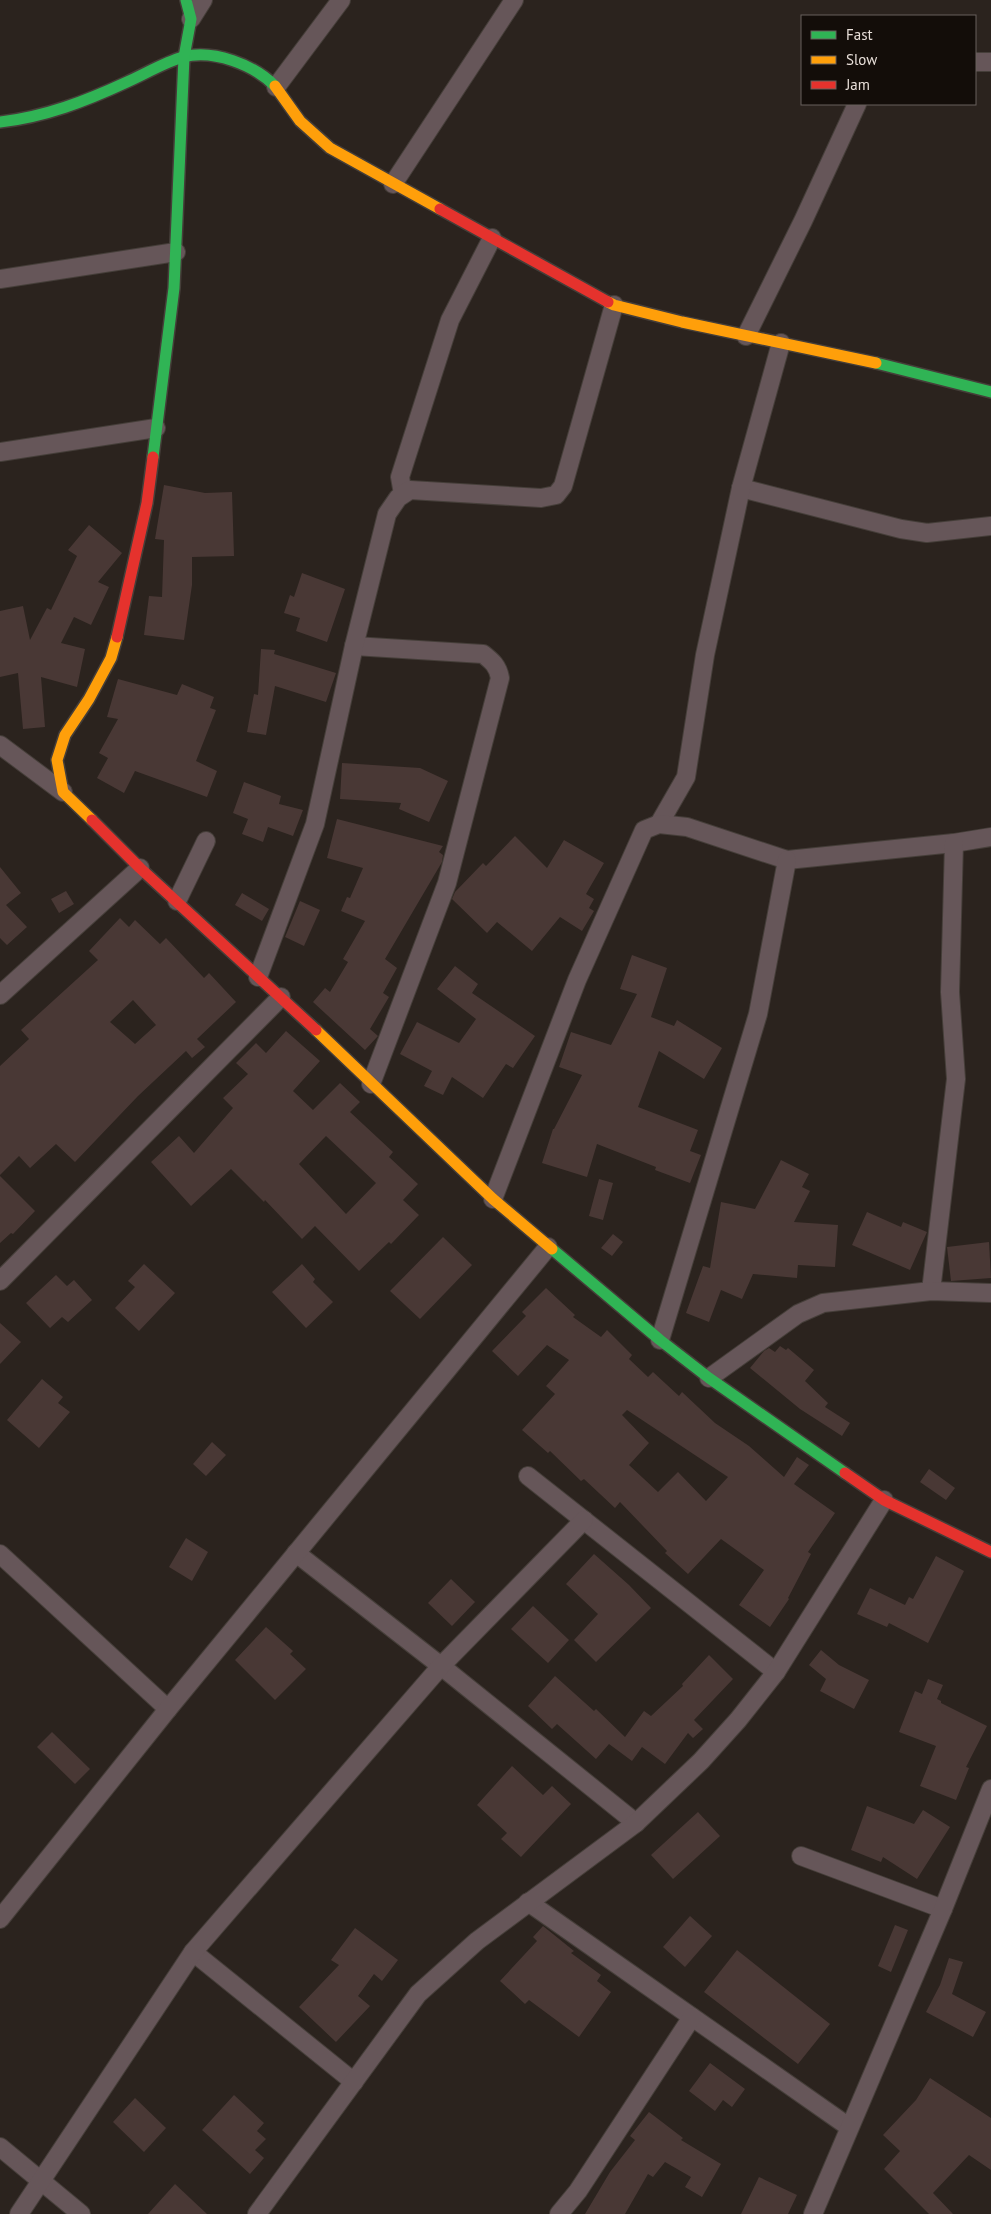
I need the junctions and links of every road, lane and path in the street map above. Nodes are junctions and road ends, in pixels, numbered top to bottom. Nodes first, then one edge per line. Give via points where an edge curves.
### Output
1 (186, 0) edge
2 (203, 0) edge
3 (341, 0) edge
4 (514, 0) edge
5 (191, 19) junction
6 (184, 58) junction
7 (976, 62) edge
8 (991, 62) edge
9 (276, 87) junction
10 (857, 105) edge
11 (0, 122) edge
12 (393, 184) junction
13 (492, 238) junction
14 (176, 252) junction
15 (0, 279) edge
16 (614, 305) junction
17 (746, 336) junction
18 (781, 343) junction
19 (991, 392) edge
20 (156, 428) junction
21 (0, 452) edge
22 (741, 488) junction
23 (404, 494) junction
24 (991, 526) edge
25 (354, 646) junction
26 (0, 745) edge
27 (63, 792) junction
28 (658, 824) junction
29 (991, 836) edge
30 (206, 841) dead end
31 (954, 843) junction
32 (786, 860) junction
33 (140, 868) junction
34 (177, 901) junction
35 (258, 977) junction
36 (0, 995) edge
37 (280, 997) junction
38 (371, 1084) junction
39 (493, 1199) junction
40 (548, 1246) junction
41 (0, 1281) edge
42 (931, 1291) junction
43 (991, 1293) edge
44 (660, 1340) junction
45 (709, 1378) junction
46 (528, 1476) dead end
47 (884, 1500) junction
48 (584, 1520) junction
49 (991, 1552) edge
50 (296, 1553) junction
51 (0, 1554) edge
52 (441, 1666) junction
53 (776, 1672) junction
54 (168, 1709) junction
55 (991, 1789) edge
56 (636, 1823) junction
57 (801, 1856) dead end
58 (528, 1902) junction
59 (943, 1908) junction
60 (1, 1916) edge
61 (193, 1952) junction
62 (692, 2017) junction
63 (354, 2082) junction
64 (849, 2127) junction
65 (0, 2147) edge
66 (41, 2182) junction
67 (19, 2214) edge
68 (81, 2214) edge
69 (257, 2214) edge
70 (559, 2214) edge
71 (813, 2214) edge

1 - 5 street
2 - 5 street
3 - 9 street
4 - 12 street
5 - 6 street
6 - 9 street via 204,56 238,63 254,70
6 - 11 street via 57,110
6 - 14 street
7 - 8 street
9 - 12 street via 309,131 330,148
10 - 17 street via 804,221
12 - 13 street
13 - 16 street
13 - 23 street via 450,320 400,477
14 - 15 street
14 - 20 street
16 - 17 street
16 - 23 street via 563,486 556,495 542,498 410,490
17 - 18 street
18 - 19 street
18 - 22 street
20 - 21 street
20 - 27 street via 146,503 120,629 111,658 65,735 57,760
22 - 24 street via 927,533
22 - 28 street via 705,655 686,777
23 - 25 street via 387,514
25 - 35 street via 315,824
25 - 38 street via 483,654 493,662 500,678 446,883
26 - 27 street
27 - 33 street
28 - 32 street via 687,827
28 - 39 street via 644,830 632,856 578,980
29 - 31 street
30 - 34 street
31 - 32 street
31 - 42 street via 950,992 956,1079
32 - 44 street via 758,1014
33 - 34 street
33 - 36 street
34 - 35 street
35 - 37 street
37 - 38 street
37 - 41 street
38 - 39 street
39 - 40 street
40 - 44 street
40 - 50 street
42 - 43 street
42 - 45 street via 823,1303 798,1314
44 - 45 street
45 - 47 street
46 - 48 street
47 - 49 street
47 - 53 street
48 - 52 street
48 - 53 street
50 - 52 street
50 - 54 street
51 - 54 street
52 - 56 street
52 - 61 street
53 - 56 street via 701,1761
54 - 60 street
55 - 59 street
56 - 58 street
57 - 59 street
58 - 62 street
58 - 63 street via 477,1941 418,1994
59 - 64 street
61 - 63 street
61 - 66 street
62 - 64 street
62 - 70 street via 578,2191
63 - 69 street
64 - 71 street
65 - 66 street
66 - 67 street
66 - 68 street

